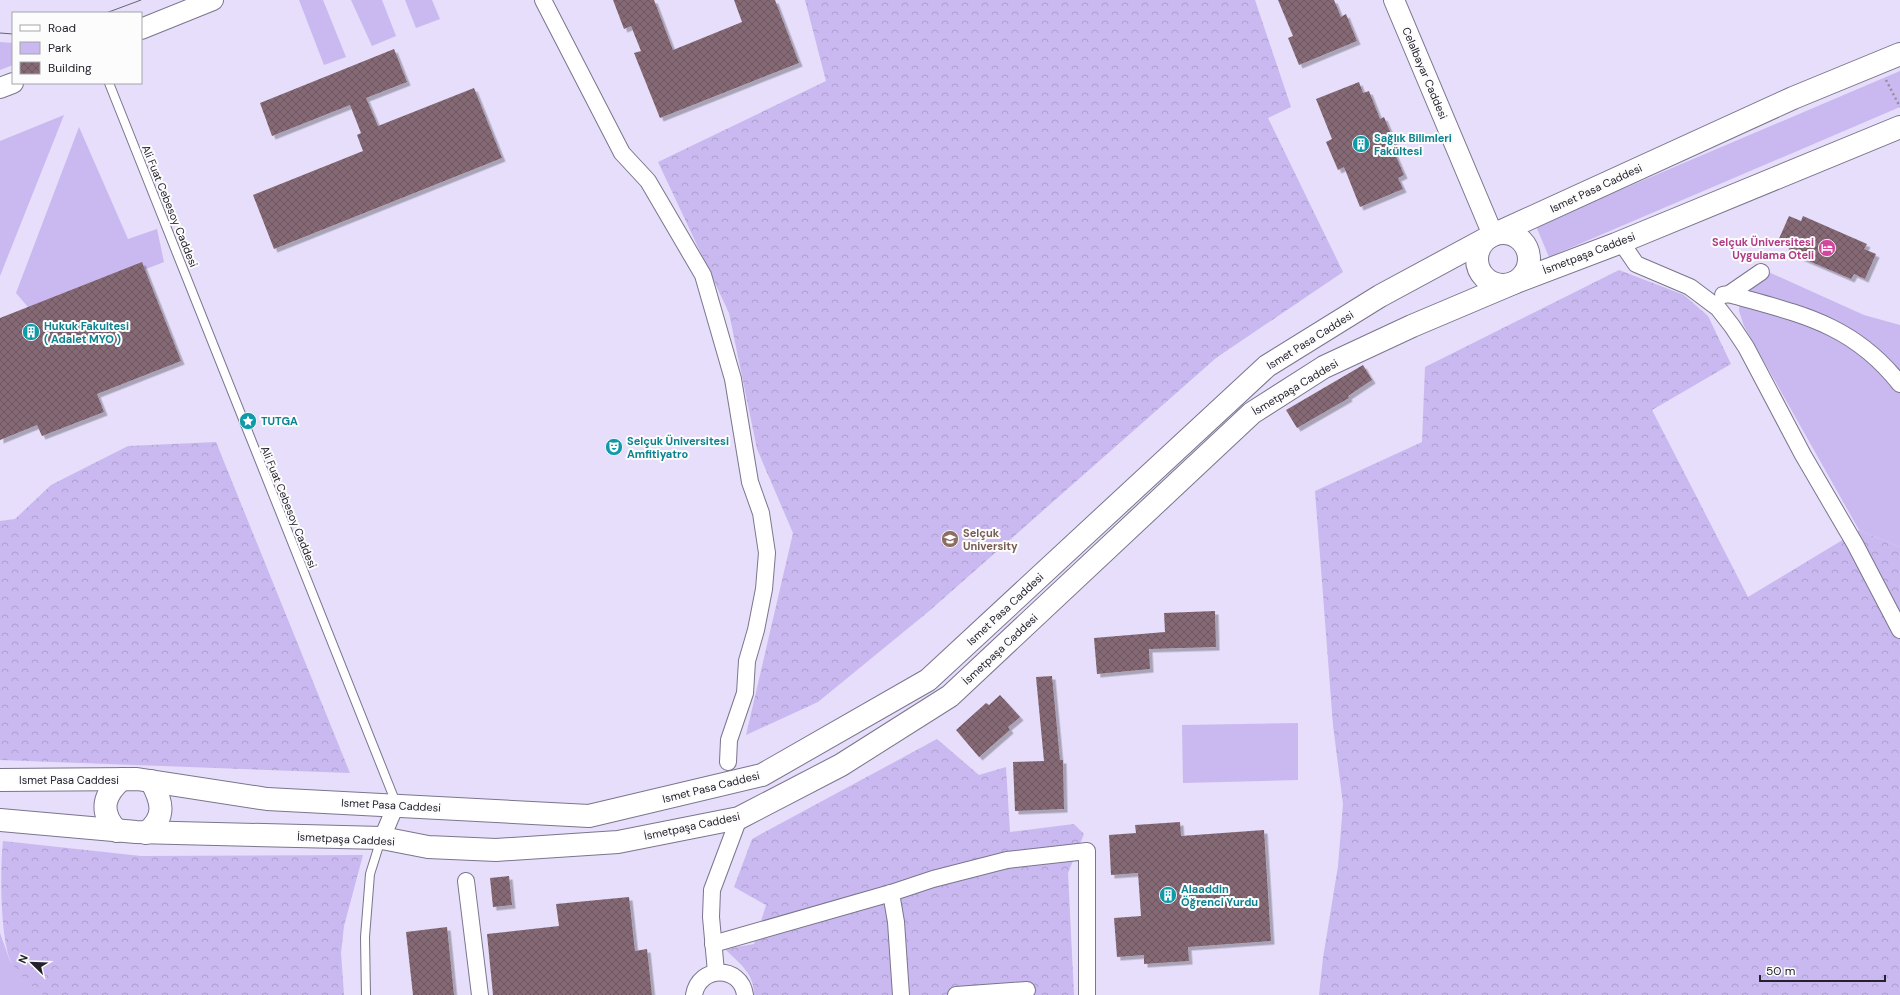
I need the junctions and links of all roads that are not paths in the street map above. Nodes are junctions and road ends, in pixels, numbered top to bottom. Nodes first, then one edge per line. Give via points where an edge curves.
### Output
1 (213, 0) edge
2 (543, 0) edge
3 (1394, 0) edge
4 (142, 29) edge
5 (1900, 54) edge
6 (12, 83) edge
7 (110, 84) edge
8 (0, 88) edge
9 (1900, 127) edge
10 (1493, 235) junction
11 (1621, 242) junction
12 (1761, 272) dead end
13 (1516, 282) junction
14 (1729, 294) junction
15 (1704, 297) junction
16 (1900, 384) edge
17 (1900, 630) edge
18 (728, 762) dead end
19 (122, 779) junction
20 (0, 780) edge
21 (151, 781) junction
22 (396, 805) junction
23 (738, 818) junction
24 (0, 820) edge
25 (117, 830) junction
26 (146, 833) junction
27 (382, 838) junction
28 (466, 882) dead end
29 (891, 893) junction
30 (713, 944) junction
31 (716, 972) junction
32 (1027, 990) dead end
33 (366, 995) edge
34 (480, 995) edge
35 (694, 995) edge
36 (745, 995) edge
37 (901, 995) edge
38 (956, 995) edge
39 (1087, 995) edge

1 - 4 street
2 - 18 street via 622,153 648,181 703,275 733,379 750,482 761,514 767,552 764,589 747,661 744,693 729,740
3 - 10 street, Celalbayar Caddesi
5 - 10 main road, Ismet Pasa Caddesi via 1793,98
6 - 8 street
7 - 22 lane, Ali Fuat Cebesoy Caddesi
9 - 11 main road, İsmetpaşa Caddesi
10 - 13 main road via 1510,234 1524,244 1528,252 1527,269
10 - 13 main road via 1481,246 1478,254 1480,271 1485,278 1500,285
10 - 22 main road, Ismet Pasa Caddesi via 1380,296 1267,366 928,680 762,775 589,816
11 - 13 main road, İsmetpaşa Caddesi
11 - 15 street via 1636,264 1690,287
12 - 14 street
13 - 23 main road, İsmetpaşa Caddesi via 1324,367 1252,413 950,696 841,766
14 - 15 street
14 - 16 street via 1781,308 1830,326 1862,345
15 - 17 street via 1718,308 1746,347
19 - 20 main road, Ismet Pasa Caddesi
19 - 21 main road, Ismet Pasa Caddesi
19 - 25 main road via 114,786 105,805 108,822
21 - 22 main road, Ismet Pasa Caddesi via 267,799
21 - 26 main road via 160,800 161,809 154,827
22 - 27 street
23 - 27 main road, İsmetpaşa Caddesi via 618,842 496,850 428,847
23 - 30 street via 712,890
24 - 25 main road, İsmetpaşa Caddesi
25 - 26 main road, İsmetpaşa Caddesi
26 - 27 main road, İsmetpaşa Caddesi
27 - 33 lane via 370,874 365,937
28 - 34 street
29 - 30 street
29 - 37 street via 896,922
29 - 39 street via 1007,860 1087,851
30 - 31 street
31 - 35 street via 706,975 699,981
31 - 36 street via 728,973 736,978 742,984
32 - 38 street

